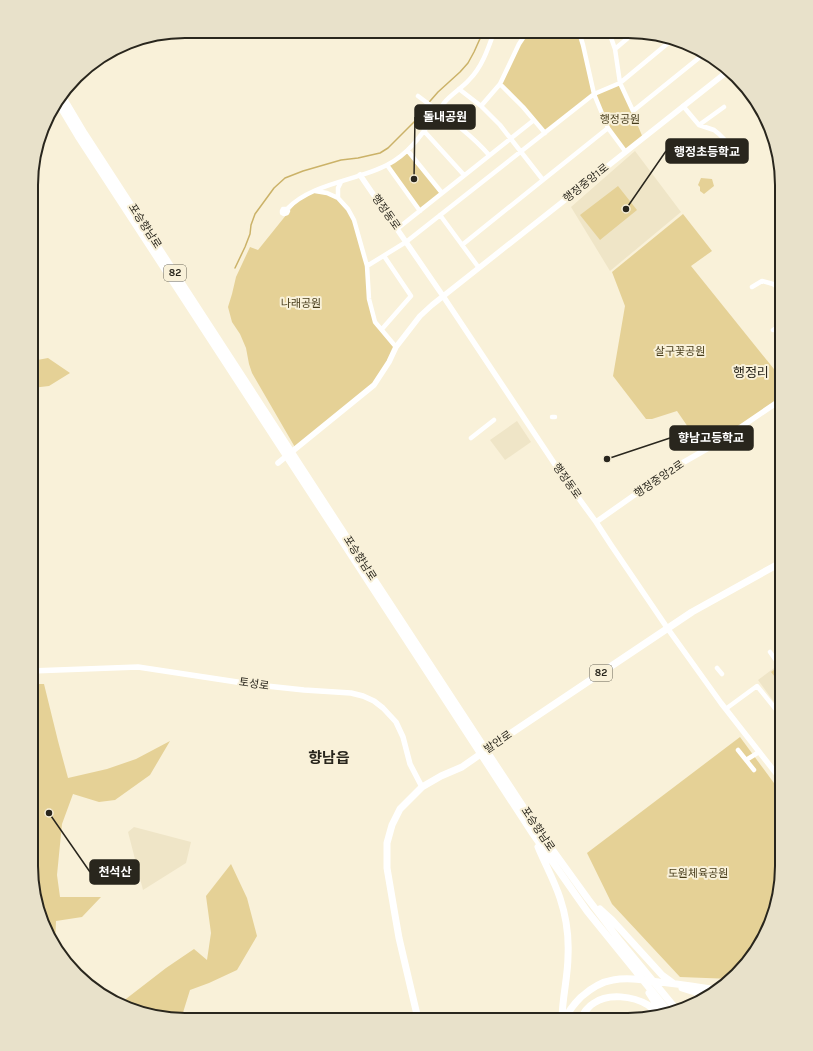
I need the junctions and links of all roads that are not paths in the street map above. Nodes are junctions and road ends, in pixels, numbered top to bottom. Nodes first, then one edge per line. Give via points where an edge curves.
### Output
1 (491, 38) edge
2 (523, 38) edge
3 (581, 38) edge
4 (611, 38) edge
5 (628, 38) edge
6 (668, 44) edge
7 (615, 49) junction
8 (700, 57) edge
9 (724, 74) edge
10 (620, 83) junction
11 (500, 84) junction
12 (459, 89) junction
13 (594, 94) junction
14 (418, 96) dead end
15 (65, 101) edge
16 (482, 106) junction
17 (683, 106) junction
18 (61, 107) edge
19 (724, 107) dead end
20 (439, 111) junction
21 (534, 120) junction
22 (699, 125) junction
23 (608, 128) junction
24 (424, 131) junction
25 (544, 132) junction
26 (511, 138) junction
27 (724, 139) dead end
28 (408, 151) junction
29 (521, 151) junction
30 (626, 151) junction
31 (489, 156) junction
32 (387, 165) junction
33 (464, 175) junction
34 (360, 176) junction
35 (543, 180) junction
36 (340, 182) junction
37 (315, 191) junction
38 (442, 193) junction
39 (338, 198) junction
40 (287, 209) dead end
41 (420, 211) junction
42 (440, 214) junction
43 (397, 229) junction
44 (406, 242) junction
45 (462, 245) junction
46 (384, 256) junction
47 (367, 266) junction
48 (479, 268) junction
49 (775, 286) edge
50 (752, 287) dead end
51 (444, 296) junction
52 (382, 329) junction
53 (396, 347) junction
54 (775, 404) edge
55 (494, 420) dead end
56 (471, 438) dead end
57 (286, 450) junction
58 (278, 463) dead end
59 (596, 522) junction
60 (775, 566) edge
61 (668, 629) junction
62 (770, 652) dead end
63 (775, 659) dead end
64 (717, 668) dead end
65 (38, 671) edge
66 (722, 674) dead end
67 (726, 708) junction
68 (775, 709) edge
69 (738, 750) dead end
70 (759, 752) junction
71 (746, 760) junction
72 (491, 764) junction
73 (754, 770) dead end
74 (775, 772) edge
75 (422, 787) junction
76 (533, 834) junction
77 (588, 899) junction
78 (632, 966) junction
79 (708, 989) edge
80 (701, 993) edge
81 (673, 1006) edge
82 (666, 1008) edge
83 (659, 1009) edge
84 (654, 1010) edge
85 (417, 1013) edge
86 (563, 1013) edge
87 (567, 1013) edge
88 (584, 1013) edge

1 - 12 street via 480,65 468,82
2 - 11 street
3 - 13 street
4 - 7 street
5 - 7 street
6 - 10 street
7 - 10 street
8 - 10 street via 632,111
9 - 17 street, 행정중앙1로
10 - 13 street
11 - 16 street
11 - 21 street
12 - 16 street
12 - 20 street
13 - 23 street
13 - 25 street
14 - 20 street
15 - 57 main road, 포승향남로 / 82
16 - 26 street
17 - 22 street
17 - 30 street, 행정중앙1로
18 - 57 main road, 포승향남로 / 82
19 - 22 street
20 - 24 street
20 - 31 street via 466,132
21 - 25 street
21 - 26 street
22 - 27 street via 714,130
23 - 30 street
23 - 35 street
24 - 28 street
24 - 33 street
25 - 29 street
26 - 29 street
26 - 31 street
28 - 32 street
28 - 38 street
29 - 35 street
29 - 42 street
30 - 48 street, 행정중앙1로
31 - 33 street
32 - 34 street
32 - 41 street
33 - 38 street
34 - 36 street
34 - 43 street, 행정동로
35 - 45 street
36 - 37 street
36 - 39 street
37 - 39 street
37 - 40 street via 291,204
38 - 41 street
39 - 47 street via 354,220
41 - 43 street
42 - 44 street
42 - 45 street
43 - 44 street, 행정동로
44 - 46 street
44 - 51 street, 행정동로
45 - 48 street
46 - 47 street
46 - 52 street via 411,296
47 - 52 street via 369,299 375,322
48 - 51 street, 행정중앙1로
49 - 50 street via 762,281
51 - 53 street, 행정중앙1로 via 420,316
51 - 59 street, 행정동로
52 - 53 street
53 - 58 street, 행정중앙1로 via 374,385
54 - 59 street, 행정중앙2로 via 719,442 670,470
55 - 56 street
57 - 72 main road, 포승향남로 / 82
59 - 61 street, 행정동로
60 - 61 main road, 발안로 / 82 via 692,612
61 - 67 street, 행정동로
61 - 75 main road, 발안로 / 82 via 462,767
62 - 63 street
64 - 66 street
65 - 75 street, 토성로 via 138,667 257,685 363,696 383,708 396,722 410,764
67 - 68 street via 757,686
67 - 70 street, 행정동로
69 - 71 street
70 - 71 street
70 - 74 street, 행정동로
71 - 73 street
72 - 76 main road, 포승향남로 / 82
72 - 77 main road, 포승향남로 / 82
75 - 85 main road, 발안로 / 82 via 400,809 387,843 387,868 399,938
76 - 78 main road, 포승향남로 / 82 via 588,911
76 - 86 main road via 560,898 568,931
77 - 80 main road via 612,920 662,975 682,989
77 - 81 main road, 포승향남로 / 82
78 - 82 main road, 포승향남로 / 82
78 - 83 main road
79 - 87 main road via 628,978 612,980 588,991
84 - 88 main road via 635,1000 616,997 601,999

